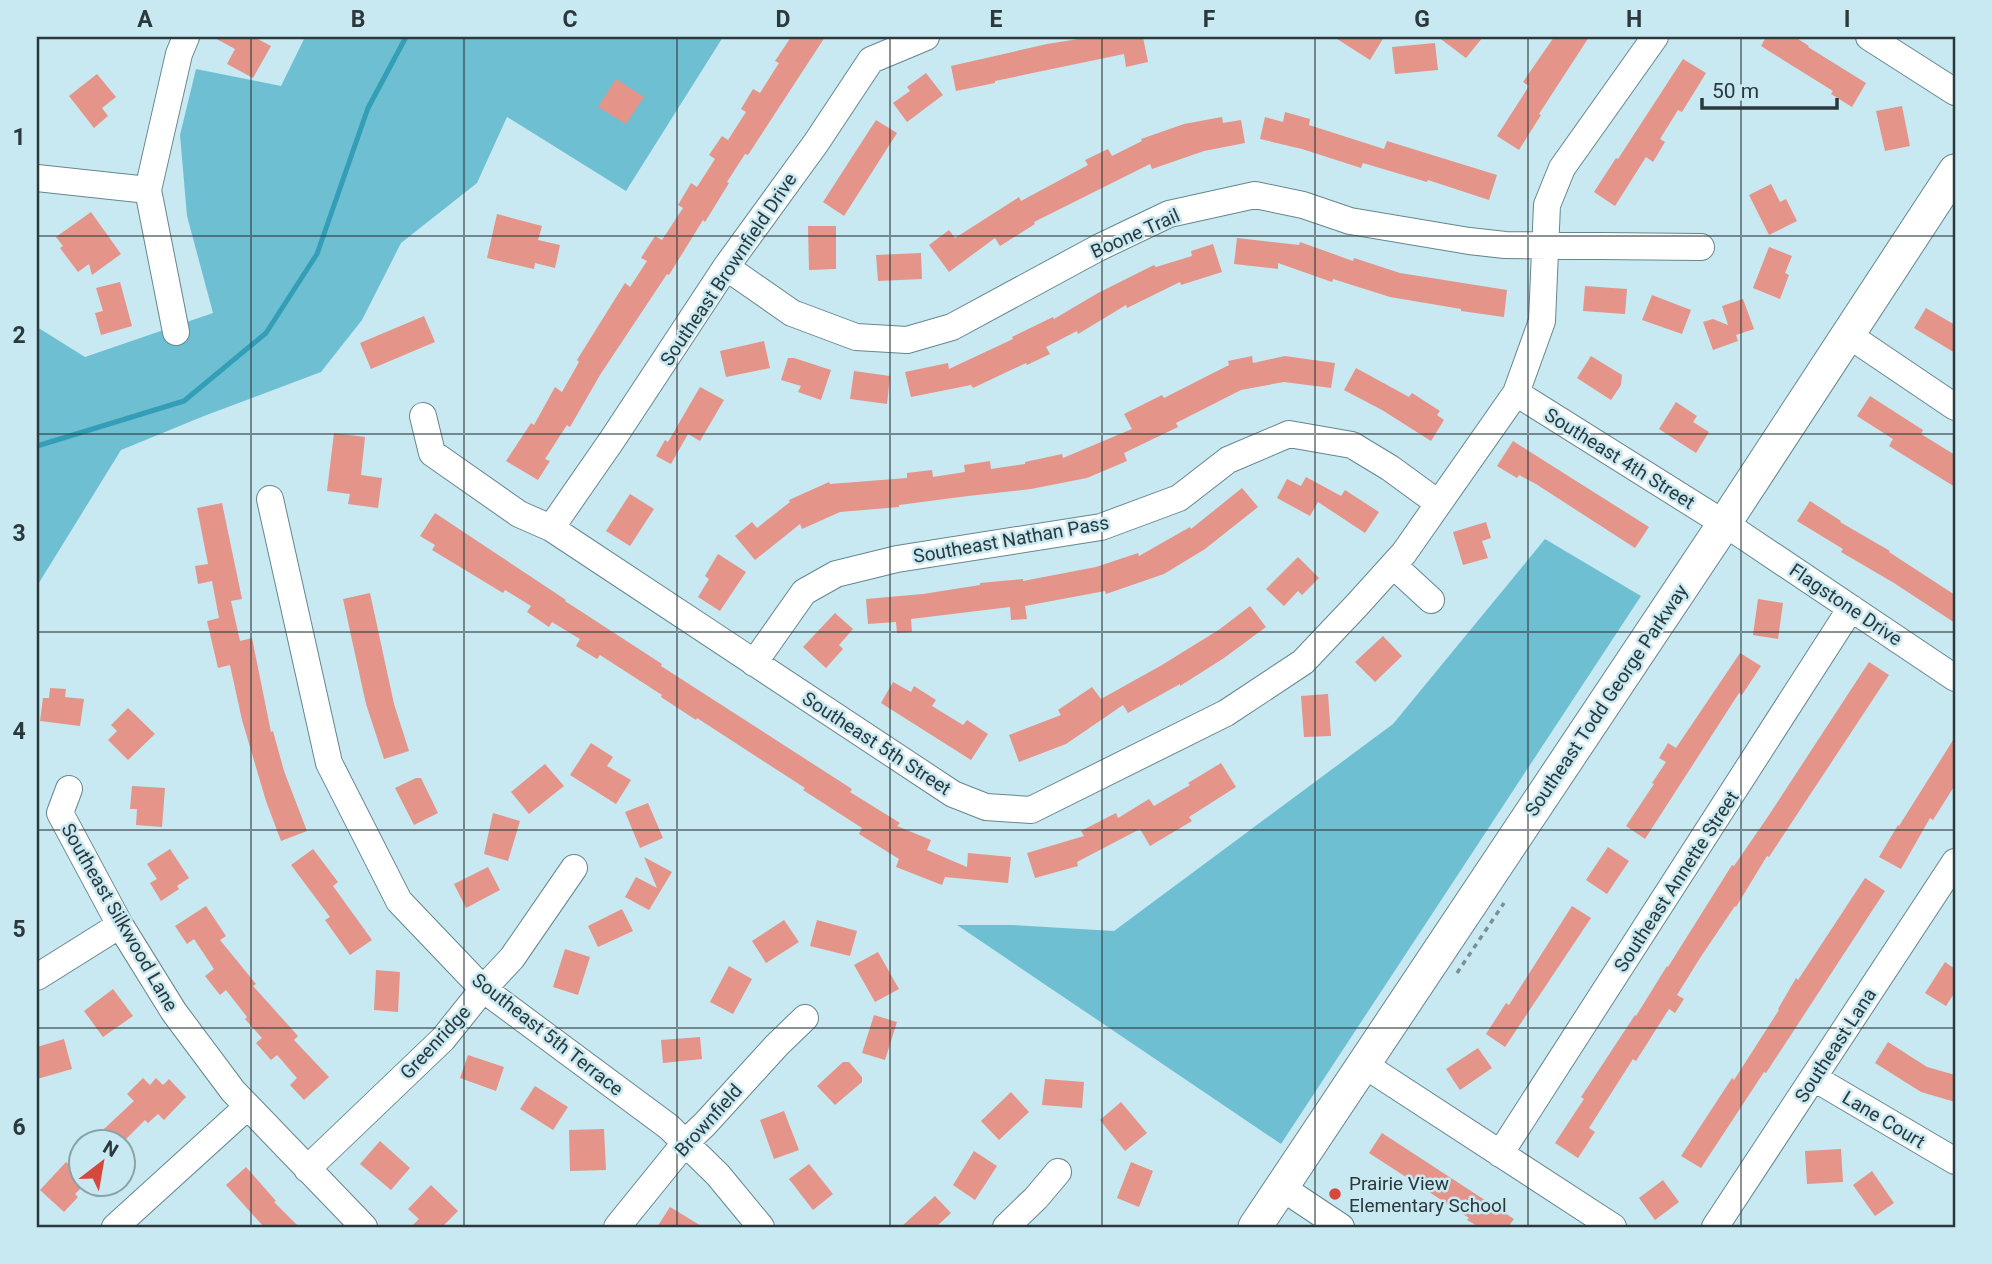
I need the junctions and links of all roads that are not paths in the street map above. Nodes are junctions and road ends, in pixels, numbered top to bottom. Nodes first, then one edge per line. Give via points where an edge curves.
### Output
1 (186, 37) edge
2 (926, 37) edge
3 (1655, 37) edge
4 (1869, 37) edge
5 (1955, 92) edge
6 (1955, 171) edge
7 (37, 178) edge
8 (148, 190) junction
9 (1545, 245) junction
10 (1701, 247) dead end
11 (726, 267) junction
12 (176, 332) dead end
13 (1847, 334) junction
14 (1516, 393) junction
15 (1955, 407) edge
16 (423, 416) dead end
17 (270, 499) dead end
18 (1437, 503) junction
19 (1730, 527) junction
20 (551, 528) junction
21 (1393, 565) junction
22 (1431, 600) dead end
23 (1851, 608) junction
24 (754, 663) junction
25 (1955, 678) edge
26 (69, 789) dead end
27 (1955, 862) edge
28 (574, 868) dead end
29 (120, 925) junction
30 (37, 977) edge
31 (483, 989) junction
32 (805, 1018) dead end
33 (1363, 1064) junction
34 (1814, 1078) junction
35 (247, 1107) junction
36 (685, 1143) junction
37 (1500, 1154) junction
38 (1955, 1161) edge
39 (307, 1169) junction
40 (1058, 1172) dead end
41 (1281, 1187) junction
42 (115, 1227) edge
43 (364, 1227) edge
44 (617, 1227) edge
45 (761, 1227) edge
46 (1006, 1227) edge
47 (1255, 1227) edge
48 (1341, 1227) edge
49 (1612, 1227) edge
50 (1715, 1227) edge

1 - 8 street
2 - 11 street, Southeast Brownfield Drive via 871,60
3 - 9 street, Southeast 5th Street via 1562,168 1547,205
4 - 5 street
6 - 13 main road, Southeast Todd George Parkway
7 - 8 street
8 - 12 street
9 - 10 street, Boone Trail
9 - 11 street, Boone Trail via 1504,245 1396,230 1255,195 1169,214 952,327 907,340 856,337 792,313
9 - 14 street, Southeast 5th Street via 1542,321
11 - 20 street, Southeast Brownfield Drive
13 - 15 street
13 - 19 main road, Southeast Todd George Parkway
14 - 18 street, Southeast 5th Street
14 - 19 street, Southeast 4th Street
16 - 20 street, Southeast 5th Street via 432,453 519,514
17 - 31 street, Southeast 5th Terrace via 329,763 399,901
18 - 21 street, Southeast 5th Street
18 - 24 street, Southeast Nathan Pass via 1352,445 1289,434 1228,460 1179,498 1101,527 897,559 836,574 804,592
19 - 23 street, Flagstone Drive
19 - 33 main road, Southeast Todd George Parkway
20 - 24 street, Southeast 5th Street
21 - 22 street
21 - 24 street, Southeast 5th Street via 1303,662 1226,713 1031,810 986,807 953,794
23 - 25 street, Flagstone Drive
23 - 37 street, Southeast Annette Street
26 - 29 street, Southeast Silkwood Lane via 60,813
27 - 34 street, Southeast Lana
28 - 31 street, Greenridge via 512,958
29 - 30 street
29 - 35 street, Southeast Silkwood Lane via 174,1012
31 - 36 street, Southeast 5th Terrace
31 - 39 street, Greenridge via 443,1039
32 - 36 street, Brownfield
33 - 37 street
33 - 41 main road, Southeast Todd George Parkway
34 - 38 street, Lane Court
34 - 50 street, Southeast Lana
35 - 39 street, Southeast Silkwood Lane
35 - 42 street
36 - 44 street, Brownfield
36 - 45 street, Southeast 5th Terrace
37 - 49 street
39 - 43 street, Southeast Silkwood Lane
40 - 46 street
41 - 47 main road, Southeast Todd George Parkway
41 - 48 street

